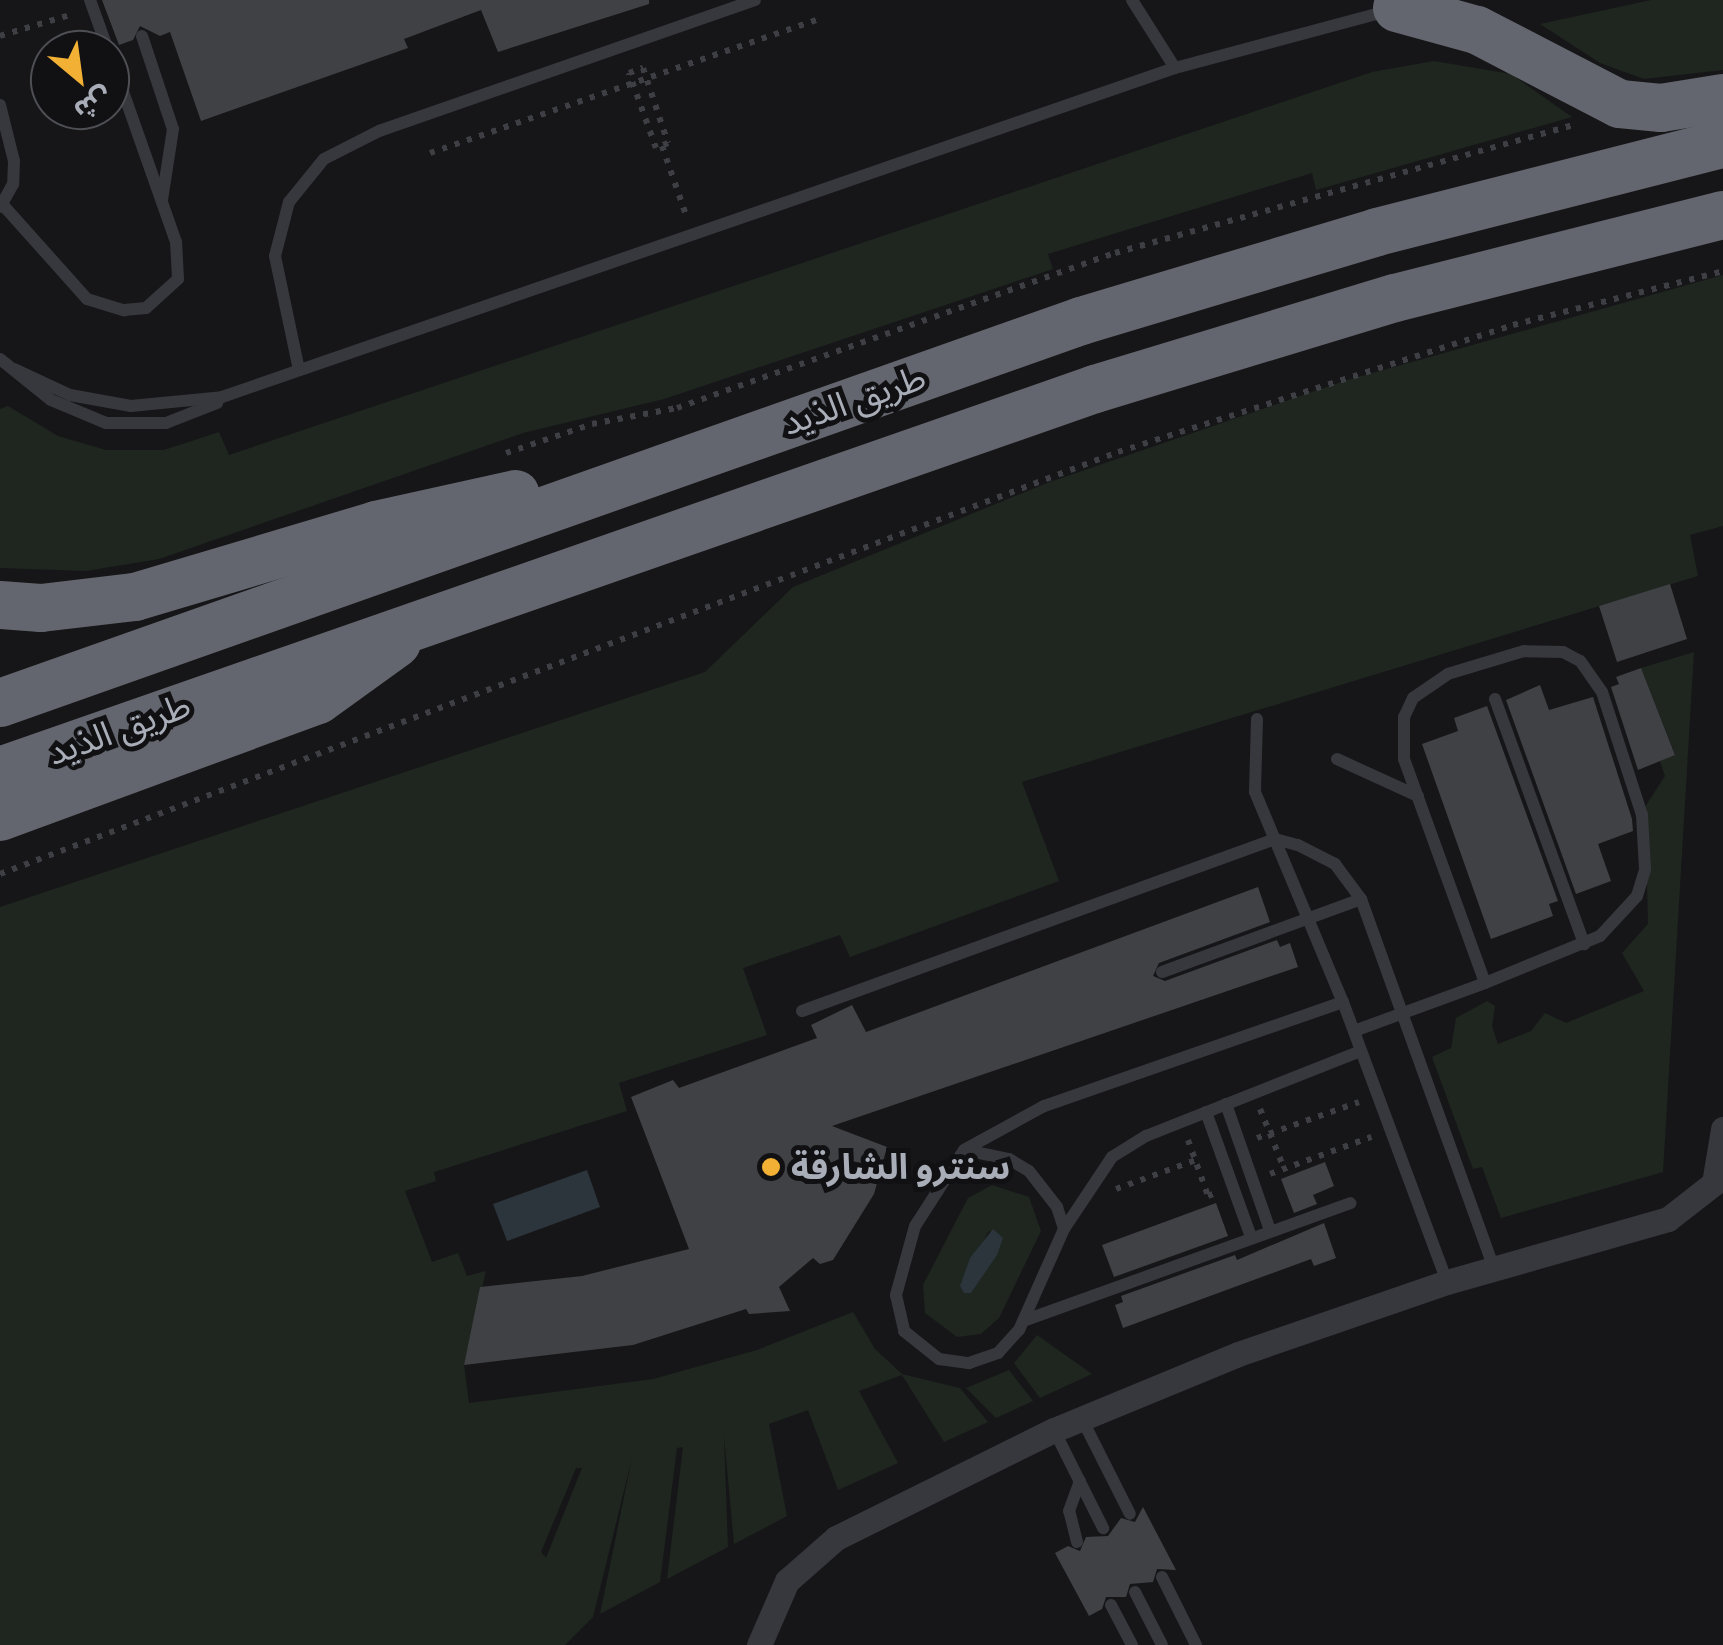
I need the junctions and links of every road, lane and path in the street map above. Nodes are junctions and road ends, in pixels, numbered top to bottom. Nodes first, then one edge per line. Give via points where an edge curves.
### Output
1 (754, 0) edge
2 (1132, 0) edge
3 (92, 4) edge
4 (1413, 4) edge
5 (817, 20) dead end
6 (101, 30) edge
7 (0, 36) edge
8 (142, 36) dead end
9 (1174, 68) junction
10 (646, 78) junction
11 (633, 83) junction
12 (1723, 98) edge
13 (1620, 104) junction
14 (0, 105) edge
15 (130, 111) edge
16 (1723, 144) edge
17 (662, 146) junction
18 (430, 153) dead end
19 (162, 200) junction
20 (1, 206) edge
21 (1723, 214) edge
22 (692, 233) junction
23 (1723, 272) edge
24 (0, 358) edge
25 (14, 369) junction
26 (299, 370) junction
27 (251, 387) junction
28 (494, 457) dead end
29 (624, 481) junction
30 (0, 605) edge
31 (415, 623) junction
32 (1495, 699) dead end
33 (0, 703) edge
34 (1257, 719) dead end
35 (1337, 759) dead end
36 (0, 771) edge
37 (1418, 796) junction
38 (0, 816) edge
39 (1275, 840) junction
40 (0, 874) edge
41 (1361, 899) junction
42 (1310, 918) junction
43 (1584, 944) junction
44 (1162, 972) dead end
45 (1485, 983) junction
46 (1343, 1002) junction
47 (802, 1011) dead end
48 (1404, 1012) junction
49 (1354, 1031) junction
50 (1362, 1051) junction
51 (1226, 1104) junction
52 (1206, 1112) junction
53 (1723, 1129) edge
54 (964, 1150) junction
55 (1350, 1203) dead end
56 (1064, 1229) junction
57 (1270, 1230) junction
58 (1252, 1237) junction
59 (1494, 1268) junction
60 (1447, 1282) junction
61 (1023, 1322) junction
62 (1082, 1418) junction
63 (1054, 1430) junction
64 (1080, 1481) junction
65 (1130, 1514) dead end
66 (1103, 1528) dead end
67 (1077, 1542) dead end
68 (1162, 1578) dead end
69 (1136, 1592) dead end
70 (1111, 1605) dead end
71 (759, 1645) edge
72 (1132, 1645) edge
73 (1162, 1645) edge
74 (1196, 1645) edge

1 - 26 lane via 378,131 324,159 289,202 276,256
2 - 9 lane
3 - 6 lane
3 - 7 path
4 - 9 lane
4 - 13 highway
5 - 10 path
8 - 19 lane via 173,129
9 - 22 lane
10 - 11 path via 643,68 629,72
10 - 17 path via 668,143
11 - 17 path via 656,148
11 - 18 path
12 - 13 highway via 1661,108
13 - 28 path via 1613,115 1115,253 677,408 592,424
14 - 20 lane via 14,161 14,184
15 - 19 lane
16 - 29 highway, طريق الذيد via 1229,275
17 - 22 path
19 - 20 lane via 176,242 178,280 146,308 124,310 87,300
21 - 31 highway, طريق الذيد via 1244,342
22 - 26 lane
23 - 40 path via 1512,325 1118,452
24 - 25 lane
25 - 27 lane via 70,395 130,406 192,403
25 - 27 lane via 77,414 136,426 194,414
26 - 27 lane
29 - 30 highway via 423,513 134,597 41,608
29 - 33 highway, طريق الذيد
31 - 36 highway, طريق الذيد
31 - 38 highway via 384,656 318,700
32 - 43 lane
34 - 39 lane via 1255,792
35 - 37 lane
37 - 43 lane via 1401,738 1413,698 1429,684 1524,651 1563,652 1580,661 1602,692 1647,842 1637,896 1622,919
37 - 45 lane
39 - 41 lane via 1335,864
39 - 42 lane
39 - 47 lane
41 - 42 lane
41 - 48 lane
42 - 44 lane
42 - 46 lane
43 - 45 lane
45 - 48 lane
46 - 49 lane
46 - 54 lane via 1044,1106
48 - 49 lane
48 - 59 lane
49 - 50 lane
50 - 51 lane
50 - 60 lane
51 - 52 lane
51 - 57 lane
52 - 56 lane via 1112,1158
52 - 58 lane
53 - 59 street via 1714,1183 1686,1210
54 - 56 lane via 1009,1158 1028,1171 1051,1197
54 - 61 lane via 927,1197 915,1226 900,1276 898,1313 914,1343 954,1363 998,1352
55 - 57 lane
56 - 61 lane
57 - 58 lane
58 - 61 lane
59 - 60 street
60 - 62 street
62 - 63 street
62 - 65 lane
63 - 64 lane
63 - 71 street via 810,1557 770,1610
64 - 66 lane
64 - 67 lane via 1069,1511
68 - 74 lane
69 - 73 lane
70 - 72 lane

